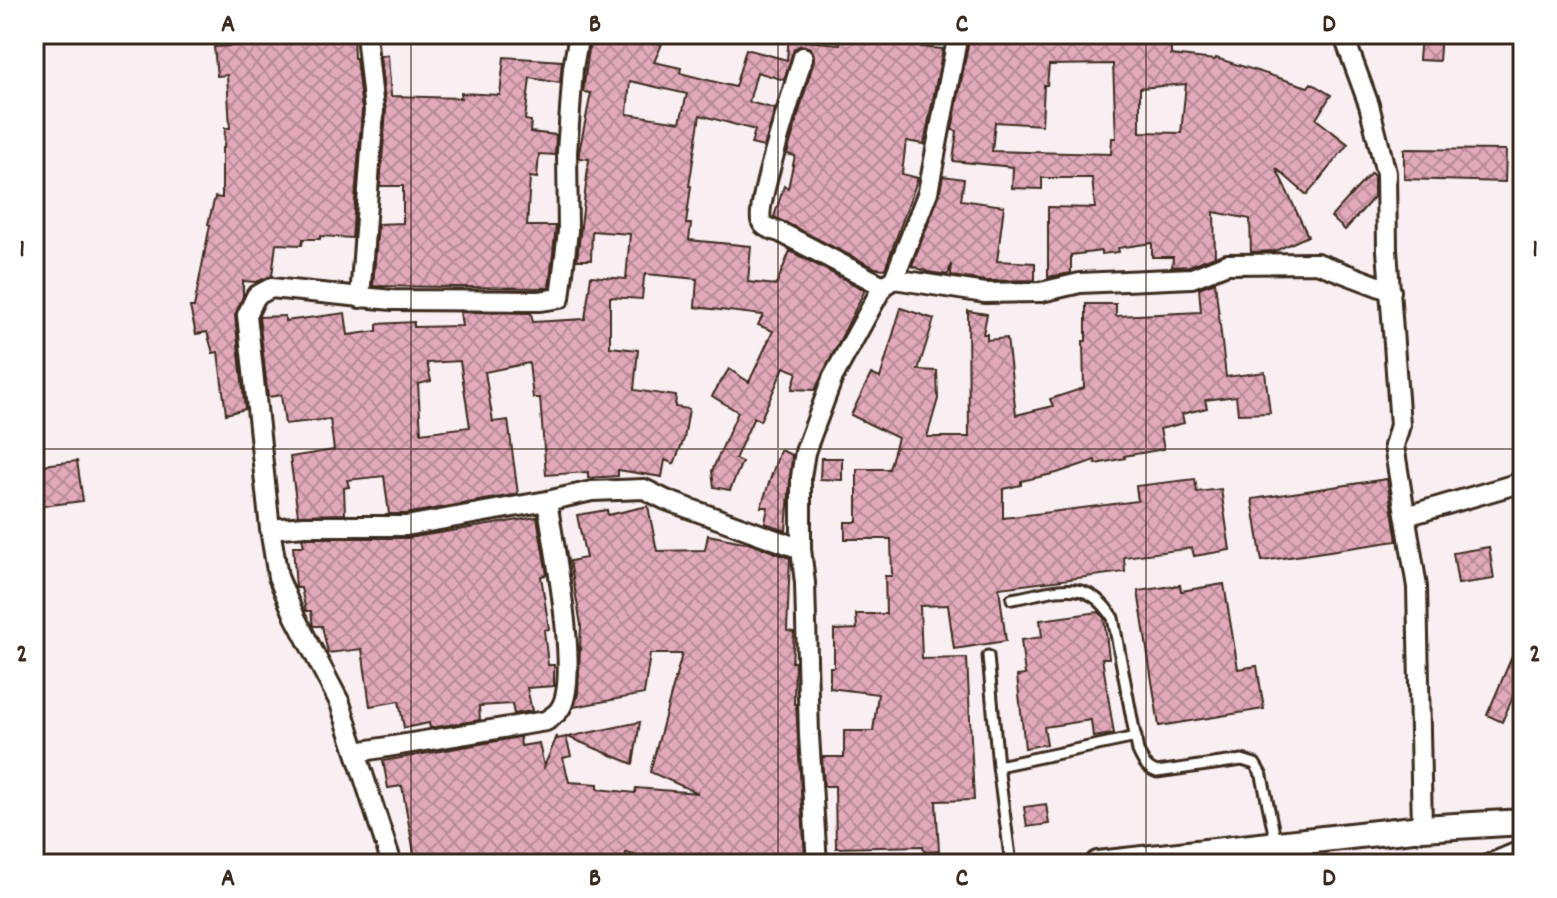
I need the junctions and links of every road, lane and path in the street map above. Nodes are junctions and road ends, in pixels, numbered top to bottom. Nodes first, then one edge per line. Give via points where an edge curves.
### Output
1 (366, 34) edge
2 (579, 34) edge
3 (958, 34) edge
4 (1343, 34) edge
5 (803, 57) dead end
6 (889, 282) junction
7 (1391, 291) junction
8 (360, 298) junction
9 (1523, 482) edge
10 (547, 501) junction
11 (1406, 516) junction
12 (270, 529) junction
13 (801, 549) junction
14 (1012, 599) dead end
15 (988, 656) dead end
16 (1136, 737) junction
17 (357, 752) junction
18 (998, 766) junction
19 (1523, 822) edge
20 (1422, 828) junction
21 (1523, 841) edge
22 (1276, 843) junction
23 (1207, 857) edge
24 (392, 864) edge
25 (817, 864) edge
26 (1011, 864) edge
27 (1098, 864) edge
28 (1478, 864) edge

1 - 8 street via 374,110
2 - 8 street via 560,298
3 - 6 street via 928,192
4 - 7 street via 1386,173
5 - 6 street via 760,220
6 - 7 street via 985,293 1041,292 1080,283 1192,278 1227,264 1317,263
6 - 13 street via 833,377 805,452
7 - 11 street via 1400,425 1394,446
8 - 12 street via 271,288 250,306
9 - 11 street
10 - 12 street via 406,526
10 - 13 street via 592,491 644,489
10 - 17 street via 569,679 561,709 546,721
11 - 20 street via 1417,587
12 - 17 street via 278,577 340,703
13 - 25 street
14 - 16 lane via 1079,588 1106,606 1113,618
15 - 18 lane
16 - 18 lane
16 - 22 lane via 1144,762 1157,772 1242,760 1255,764
17 - 24 street
18 - 26 lane
19 - 20 street
20 - 22 street
21 - 28 lane
22 - 23 street
23 - 27 street

